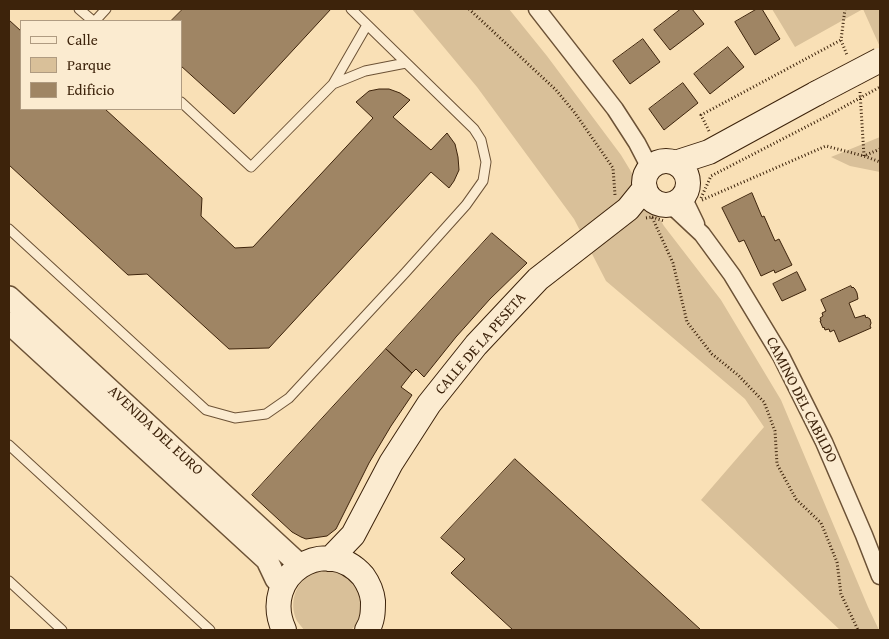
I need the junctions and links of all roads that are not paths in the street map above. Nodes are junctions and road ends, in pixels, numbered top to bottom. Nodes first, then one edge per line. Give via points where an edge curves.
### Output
1 (79, 9) edge
2 (106, 9) edge
3 (351, 9) edge
4 (537, 9) edge
5 (93, 20) edge
6 (95, 20) edge
7 (367, 25) junction
8 (880, 60) edge
9 (406, 63) junction
10 (333, 84) junction
11 (182, 103) edge
12 (665, 183) junction
13 (9, 229) edge
14 (9, 297) edge
15 (9, 323) edge
16 (9, 445) edge
17 (341, 562) junction
18 (301, 566) junction
19 (880, 576) edge
20 (9, 581) edge
21 (282, 586) junction
22 (369, 629) edge
23 (62, 630) edge
24 (210, 630) edge
25 (284, 630) edge

1 - 5 lane
2 - 6 lane
3 - 7 lane
4 - 12 street, CAMINO DEL CABILDO via 614,109
7 - 9 lane
7 - 10 lane
8 - 12 main road, bridge via 817,94 710,144
9 - 10 lane via 365,71
9 - 13 lane via 474,129 481,140 486,162 483,181 442,232 289,398 266,414 235,418 206,410
10 - 11 lane via 251,167
12 - 17 main road, CALLE DE LA PESETA via 538,280 476,345 424,411 391,463
12 - 19 street, CAMINO DEL CABILDO via 732,275 781,356 824,442
14 - 18 street, AVENIDA DEL EURO
15 - 21 street, AVENIDA DEL EURO via 267,560
16 - 24 lane
17 - 18 main road via 314,560
17 - 22 main road via 359,572 372,595 374,612
18 - 21 main road
20 - 23 lane
21 - 25 main road via 278,606

